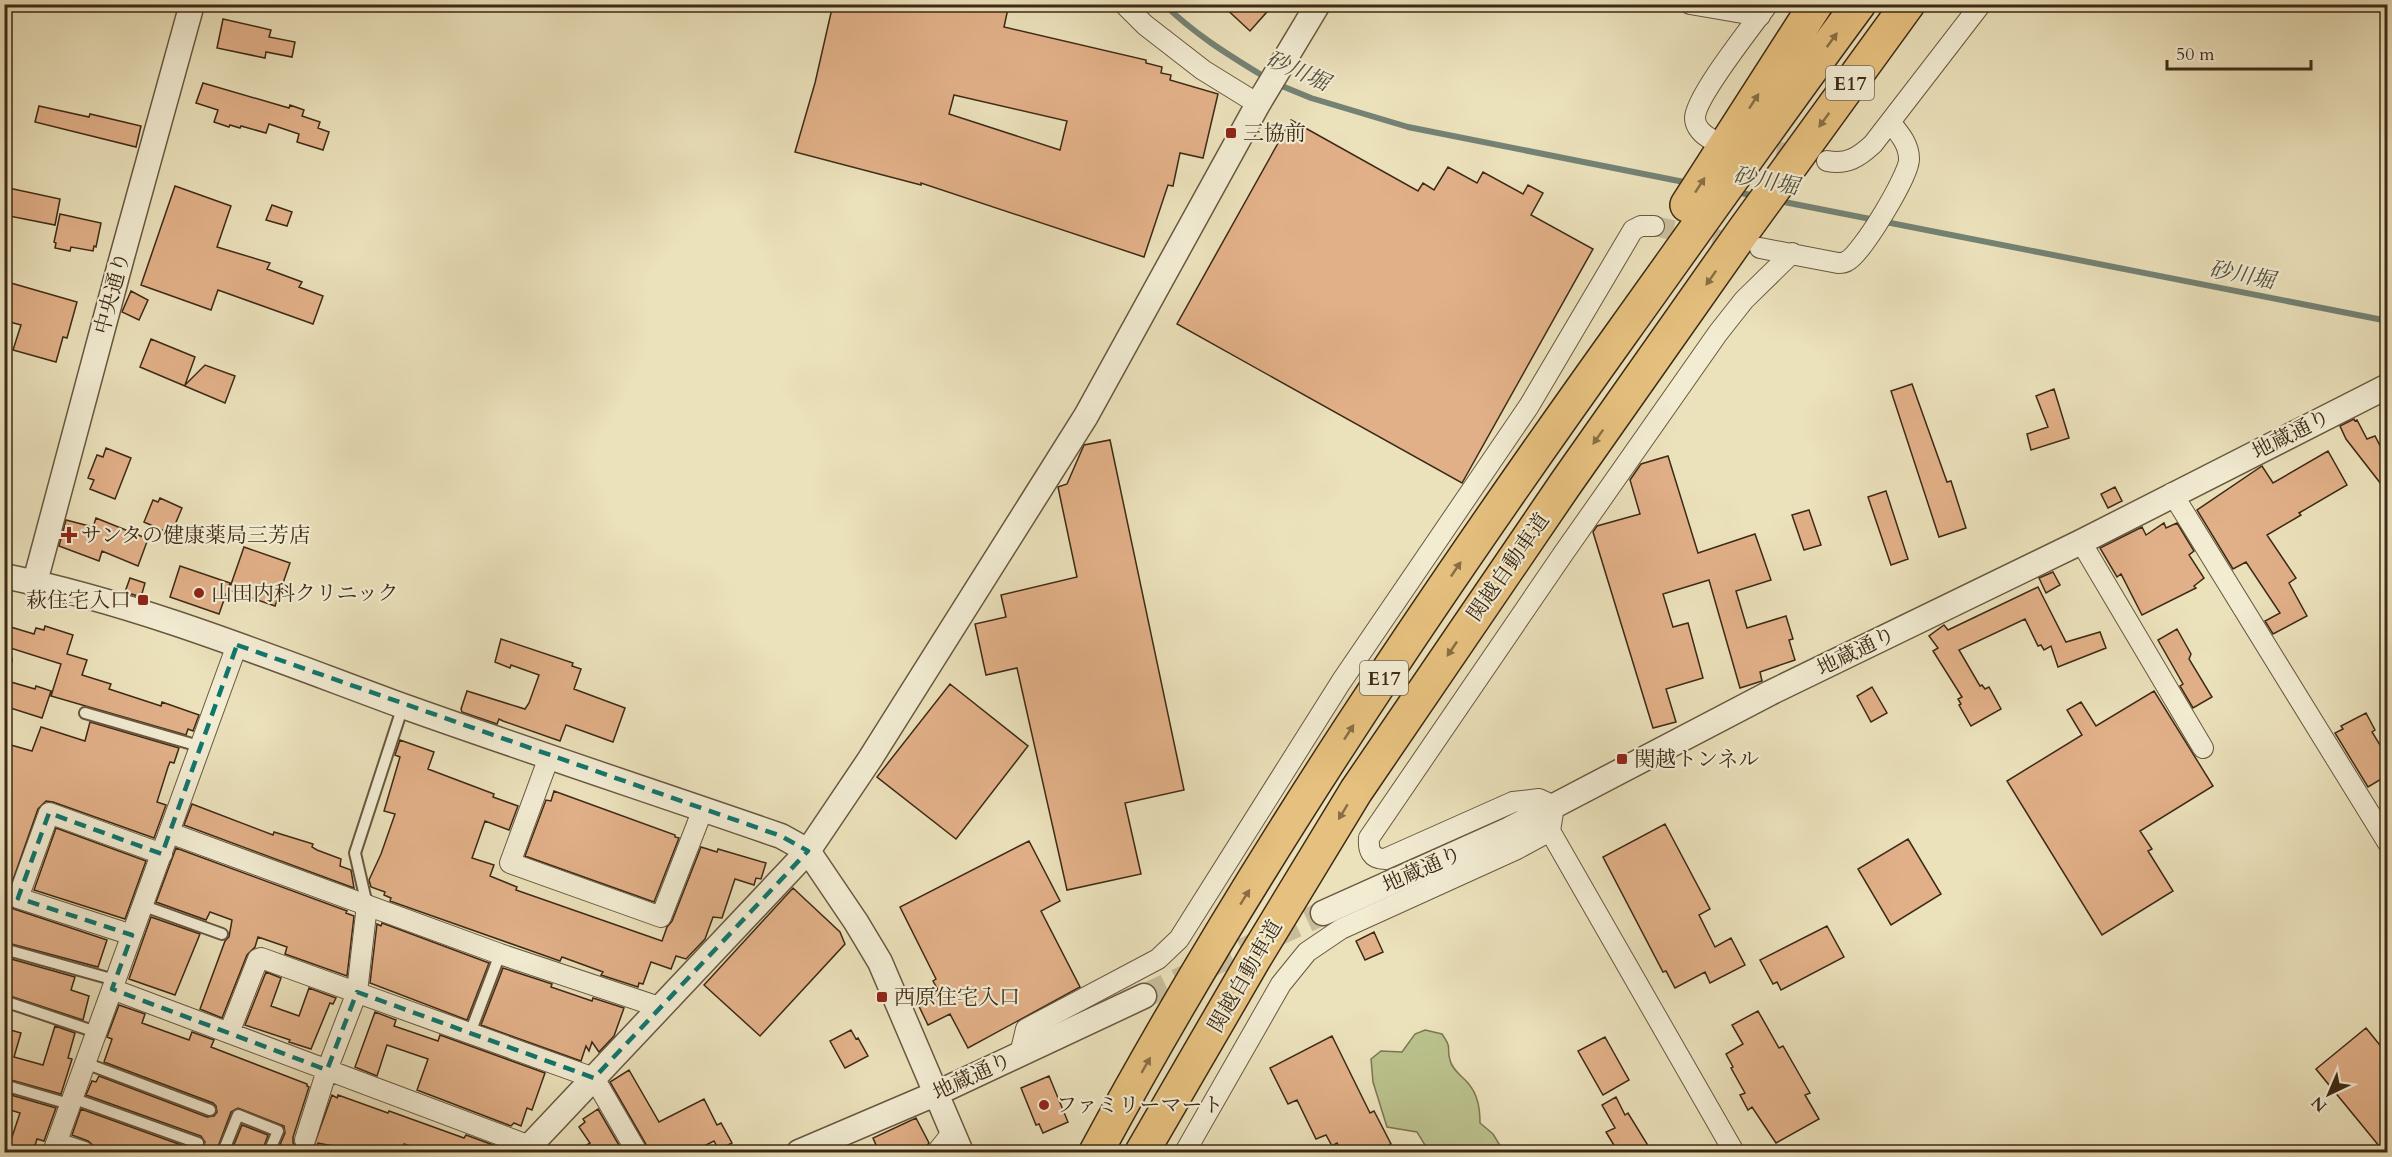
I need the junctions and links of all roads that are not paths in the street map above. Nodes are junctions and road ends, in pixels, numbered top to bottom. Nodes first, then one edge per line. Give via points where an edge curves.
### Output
1 (192, 4) edge
2 (1124, 4) edge
3 (1318, 4) edge
4 (1690, 4) edge
5 (1816, 4) edge
6 (1859, 4) edge
7 (1908, 4) edge
8 (1918, 4) edge
9 (1981, 4) edge
10 (1764, 10) edge
11 (1867, 60) junction
12 (1260, 100) junction
13 (1890, 122) junction
14 (1727, 148) junction
15 (1827, 161) tunnel mouth
16 (1677, 223) junction
17 (1752, 239) junction
18 (1792, 253) junction
19 (2388, 386) edge
20 (2172, 493) junction
21 (2081, 542) junction
22 (4, 576) edge
23 (35, 582) junction
24 (237, 645) junction
25 (403, 706) junction
26 (86, 713) dead end
27 (199, 746) junction
28 (2203, 748) dead end
29 (549, 757) junction
30 (1554, 806) junction
31 (703, 809) junction
32 (1550, 831) junction
33 (170, 833) junction
34 (2388, 843) edge
35 (808, 850) junction
36 (162, 854) junction
37 (367, 905) junction
38 (144, 906) junction
39 (1323, 913) tunnel mouth
40 (222, 934) dead end
41 (132, 935) junction
42 (4, 949) edge
43 (500, 954) junction
44 (114, 985) junction
45 (357, 992) junction
46 (1144, 996) tunnel mouth
47 (4, 1001) edge
48 (662, 1008) junction
49 (96, 1032) junction
50 (229, 1033) junction
51 (470, 1033) junction
52 (1020, 1054) junction
53 (85, 1063) junction
54 (327, 1070) junction
55 (594, 1078) junction
56 (4, 1085) edge
57 (935, 1094) junction
58 (70, 1101) junction
59 (210, 1110) dead end
60 (305, 1140) dead end
61 (198, 1143) dead end
62 (956, 1143) edge
63 (55, 1148) edge
64 (527, 1149) edge
65 (84, 1152) edge
66 (223, 1152) edge
67 (269, 1152) edge
68 (637, 1152) edge
69 (799, 1152) edge
70 (937, 1152) edge
71 (1096, 1152) edge
72 (1142, 1152) edge
73 (1185, 1152) edge
74 (1734, 1152) edge

1 - 23 street, 中央通り
2 - 12 street via 1203,70
3 - 12 street
4 - 10 street
14 -> 5 highway
14 -> 6 highway, E17
7 - 11 highway, 関越自動車道 / E17
8 - 11 highway
9 - 13 street
10 - 14 street via 1696,111 1695,120 1703,135
11 -> 17 highway, 関越自動車道 / E17 via 1793,162
12 - 35 street via 1086,416 870,759
13 - 15 street via 1873,144 1853,160
13 - 18 street via 1905,141 1908,169 1856,254 1838,263
16 -> 14 highway, 関越自動車道
16 - 52 street via 1633,230 1529,406 1341,682 1179,939 1158,959 1026,1029
71 -> 16 highway, 関越自動車道 / E17 via 1325,768 1533,458
17 - 18 street
17 -> 72 highway, 関越自動車道 / E17 via 1553,502 1356,790
18 - 30 street via 1743,300 1718,333 1369,838 1368,849 1373,856 1385,858 1513,802 1539,799
19 - 20 street, 地蔵通り
20 - 21 street, 地蔵通り
20 - 34 street
21 - 28 street
21 - 30 street, 地蔵通り via 1770,693
22 - 23 street
23 - 24 street
24 - 25 street
24 - 27 street
25 - 29 street
25 - 37 lane via 355,853
26 - 27 lane
27 - 33 street
29 - 31 street
29 - 31 street via 510,863 661,917
30 - 32 street
30 - 39 street, 地蔵通り
31 - 35 street via 781,836
32 - 73 street via 1341,928 1307,952 1281,984
32 - 74 street
33 - 36 street
33 - 37 street
35 - 48 street
35 - 57 street via 880,962
36 - 38 street
36 - 41 street via 49,813 18,898
37 - 43 street
37 - 45 street
38 - 40 lane
38 - 41 street
41 - 44 street
42 - 44 lane
43 - 48 street
43 - 51 lane
44 - 49 street
44 - 50 street
45 - 50 street via 261,958
45 - 51 street
45 - 54 street
46 - 52 street, 地蔵通り
47 - 49 lane
48 - 55 street
49 - 53 street
50 - 54 street
51 - 55 street
52 - 57 street, 地蔵通り
53 - 58 street
53 - 59 lane
54 - 60 street
54 - 64 street
55 - 64 street
55 - 68 street
56 - 58 lane
57 - 62 street
57 - 69 street, 地蔵通り via 836,1141
58 - 61 lane
58 - 63 street
62 - 70 street
63 - 65 street
66 - 67 lane via 238,1115 278,1131

